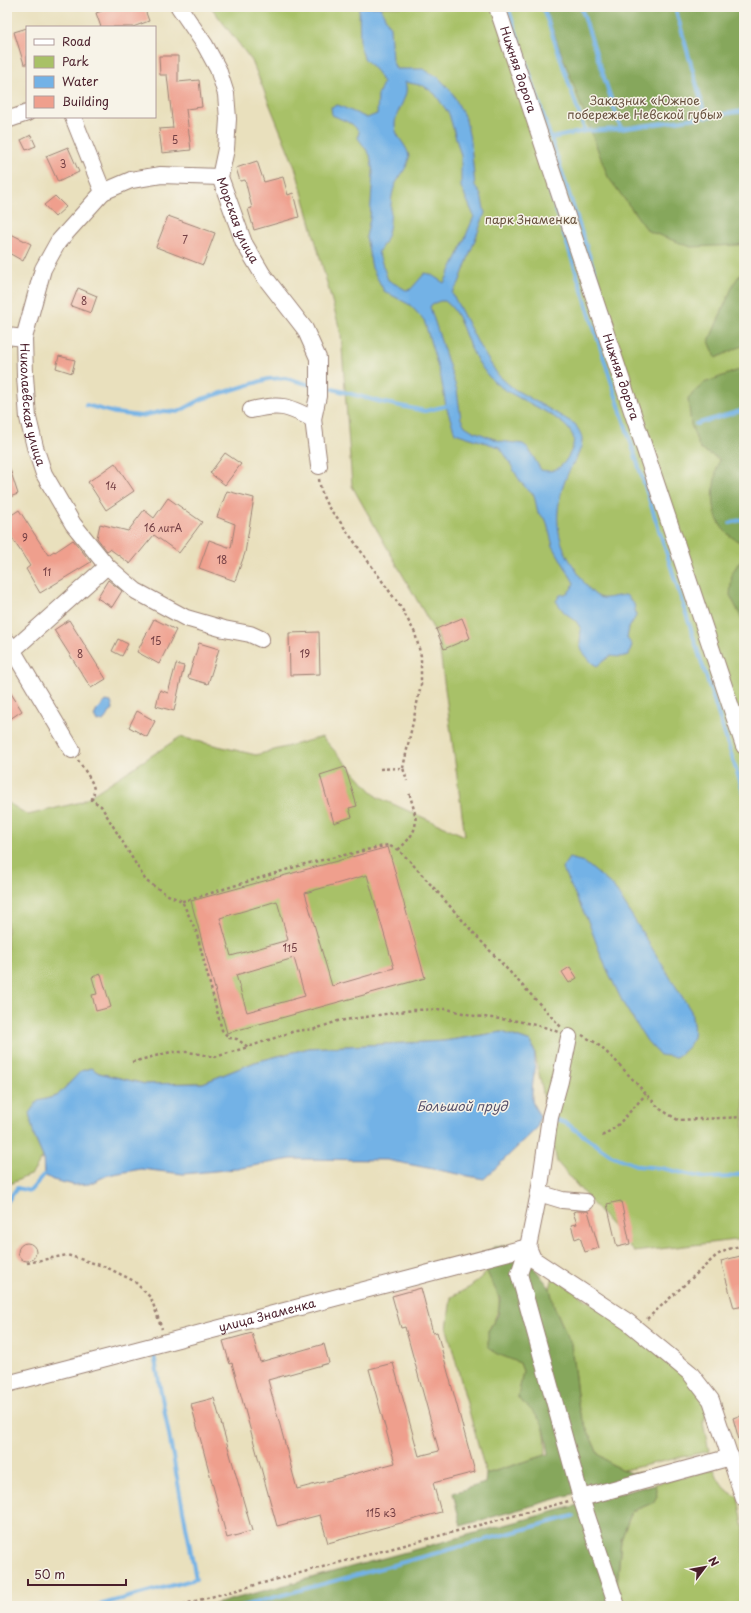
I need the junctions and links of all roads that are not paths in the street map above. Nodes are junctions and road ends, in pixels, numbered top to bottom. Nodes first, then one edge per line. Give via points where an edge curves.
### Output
1 (179, 7) edge
2 (497, 7) edge
3 (26, 114) edge
4 (72, 118) edge
5 (7, 120) edge
6 (220, 177) junction
7 (103, 192) junction
8 (7, 336) edge
9 (24, 338) junction
10 (250, 410) dead end
11 (313, 419) junction
12 (319, 466) road end
13 (107, 566) junction
14 (261, 639) dead end
15 (10, 646) edge
16 (744, 746) edge
17 (72, 750) road end
18 (569, 1036) road end
19 (539, 1193) junction
20 (586, 1202) dead end
21 (528, 1246) junction
22 (7, 1384) edge
23 (731, 1457) junction
24 (581, 1498) junction
25 (744, 1499) edge
26 (617, 1606) edge

1 - 6 street, Морская улица via 215,63 226,94 227,142
2 - 16 street, Нижняя дорога
3 - 5 street
4 - 7 street
6 - 7 street via 162,174 131,180
6 - 11 street, Морская улица via 244,243 263,275 305,329 315,349 318,358 319,388
7 - 9 street, Николаевская улица via 58,242 43,269
8 - 9 street
9 - 13 street, Николаевская улица via 28,418 44,474 73,524
10 - 11 street via 276,405
11 - 12 street, Морская улица
13 - 14 street, Николаевская улица via 136,591 186,618
13 - 15 street
15 - 17 street
18 - 19 street via 550,1118
19 - 20 street via 562,1200
19 - 21 street
21 - 22 street, улица Знаменка
21 - 23 street via 533,1259 637,1329 690,1373 711,1400
21 - 24 street via 519,1274
23 - 24 street
23 - 25 street
24 - 26 street

